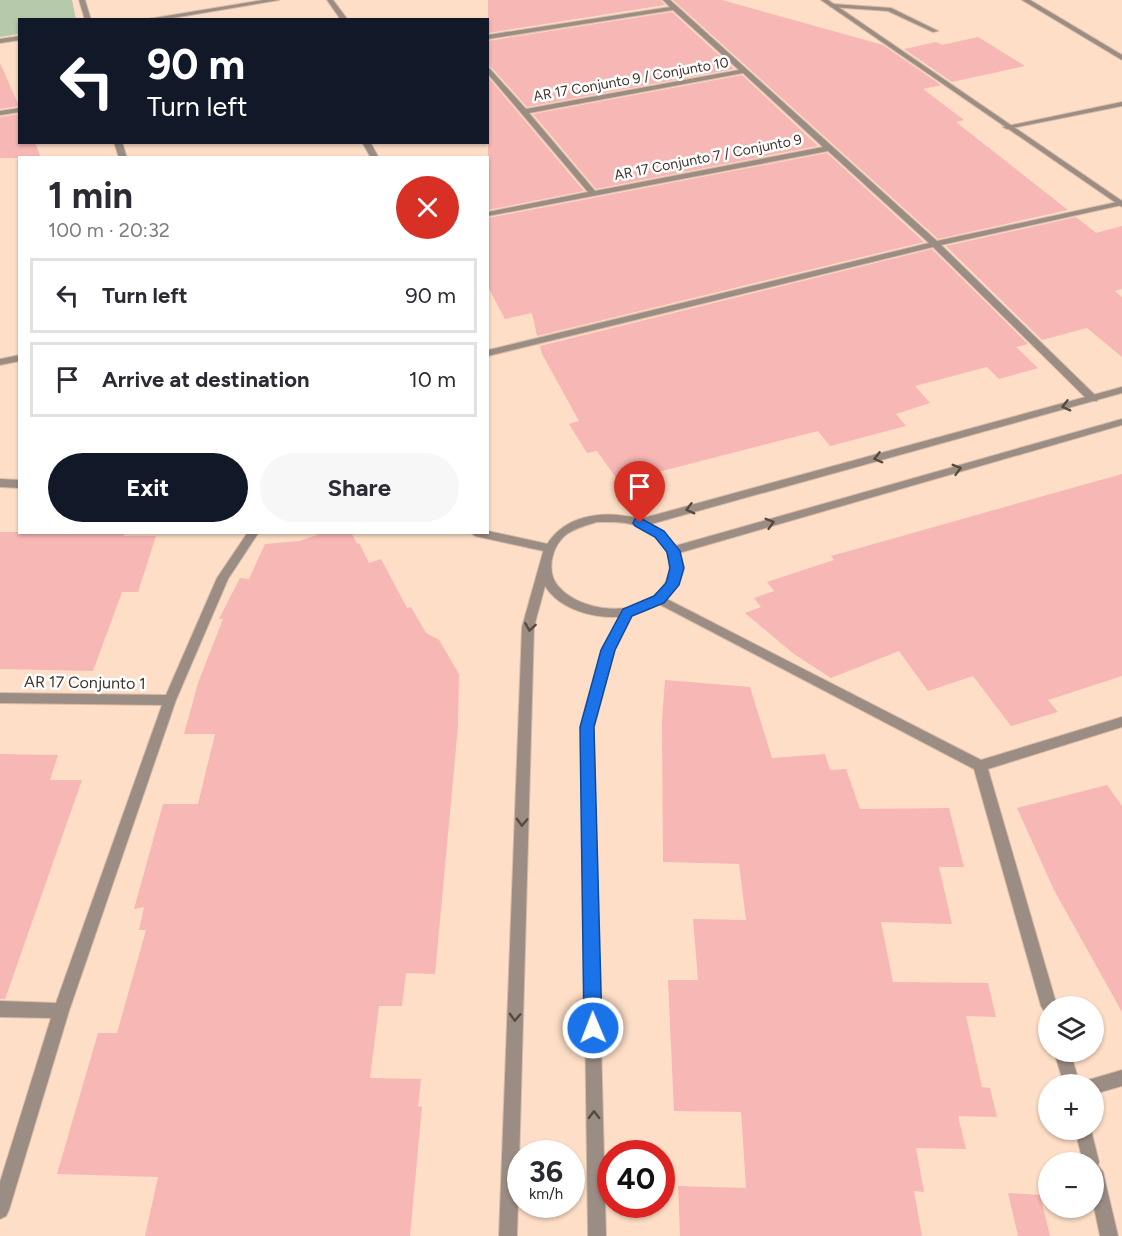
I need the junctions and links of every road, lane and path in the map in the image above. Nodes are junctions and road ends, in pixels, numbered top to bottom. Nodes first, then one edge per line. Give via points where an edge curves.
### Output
1 (82, 0) edge
2 (276, 0) edge
3 (330, 0) edge
4 (666, 0) edge
5 (824, 0) edge
6 (1025, 0) edge
7 (832, 6) junction
8 (675, 8) junction
9 (87, 18) edge
10 (158, 18) edge
11 (344, 18) edge
12 (935, 31) dead end
13 (489, 37) edge
14 (18, 38) edge
15 (0, 40) edge
16 (1122, 58) edge
17 (489, 71) edge
18 (744, 71) junction
19 (1122, 105) edge
20 (18, 110) edge
21 (523, 112) junction
22 (0, 113) edge
23 (1007, 127) junction
24 (829, 148) junction
25 (593, 194) junction
26 (1121, 204) edge
27 (489, 214) edge
28 (935, 244) junction
29 (489, 352) edge
30 (18, 358) edge
31 (0, 362) edge
32 (1122, 390) edge
33 (1093, 399) junction
34 (1122, 422) edge
35 (0, 483) edge
36 (18, 484) edge
37 (640, 523) junction
38 (253, 534) edge
39 (484, 534) edge
40 (548, 548) junction
41 (673, 551) junction
42 (544, 571) junction
43 (659, 599) junction
44 (627, 613) junction
45 (0, 698) edge
46 (170, 700) junction
47 (1122, 722) edge
48 (980, 766) junction
49 (1046, 996) edge
50 (0, 1009) edge
51 (61, 1011) junction
52 (1122, 1078) edge
53 (1104, 1083) edge
54 (0, 1210) edge
55 (1104, 1215) edge
56 (508, 1236) edge
57 (597, 1236) edge
58 (1109, 1236) edge

1 - 9 street
2 - 10 street
3 - 11 street
4 - 8 street
5 - 7 street
6 - 16 street
7 - 12 street via 889,9
7 - 23 street
8 - 13 street
8 - 18 street
14 - 15 street
17 - 21 street
18 - 21 street, AR 17 Conjunto 9 / Conjunto 10
18 - 24 street
19 - 23 street
20 - 22 street
21 - 25 street
23 - 26 street
24 - 25 street, AR 17 Conjunto 7 / Conjunto 9
24 - 28 street
25 - 27 street, AR 17 Conjunto 7 / Conjunto 9
26 - 28 street
28 - 29 street
28 - 33 street
30 - 31 street
32 - 33 street
33 -> 37 street
41 -> 34 street
35 - 36 street
37 - 40 street via 597,518 559,534
37 - 41 street via 660,534
38 - 46 street via 223,578
39 - 40 street
40 - 42 street
41 - 43 street via 677,568 672,585
42 - 44 street via 554,590 573,605 599,613
42 -> 56 street via 528,627
43 - 44 street
43 - 48 street
57 -> 44 street via 587,727 608,650
45 - 46 street, AR 17 Conjunto 1
46 - 51 street
47 - 48 street
48 - 49 street
50 - 51 street
51 - 54 street
52 - 53 street
55 - 58 street

